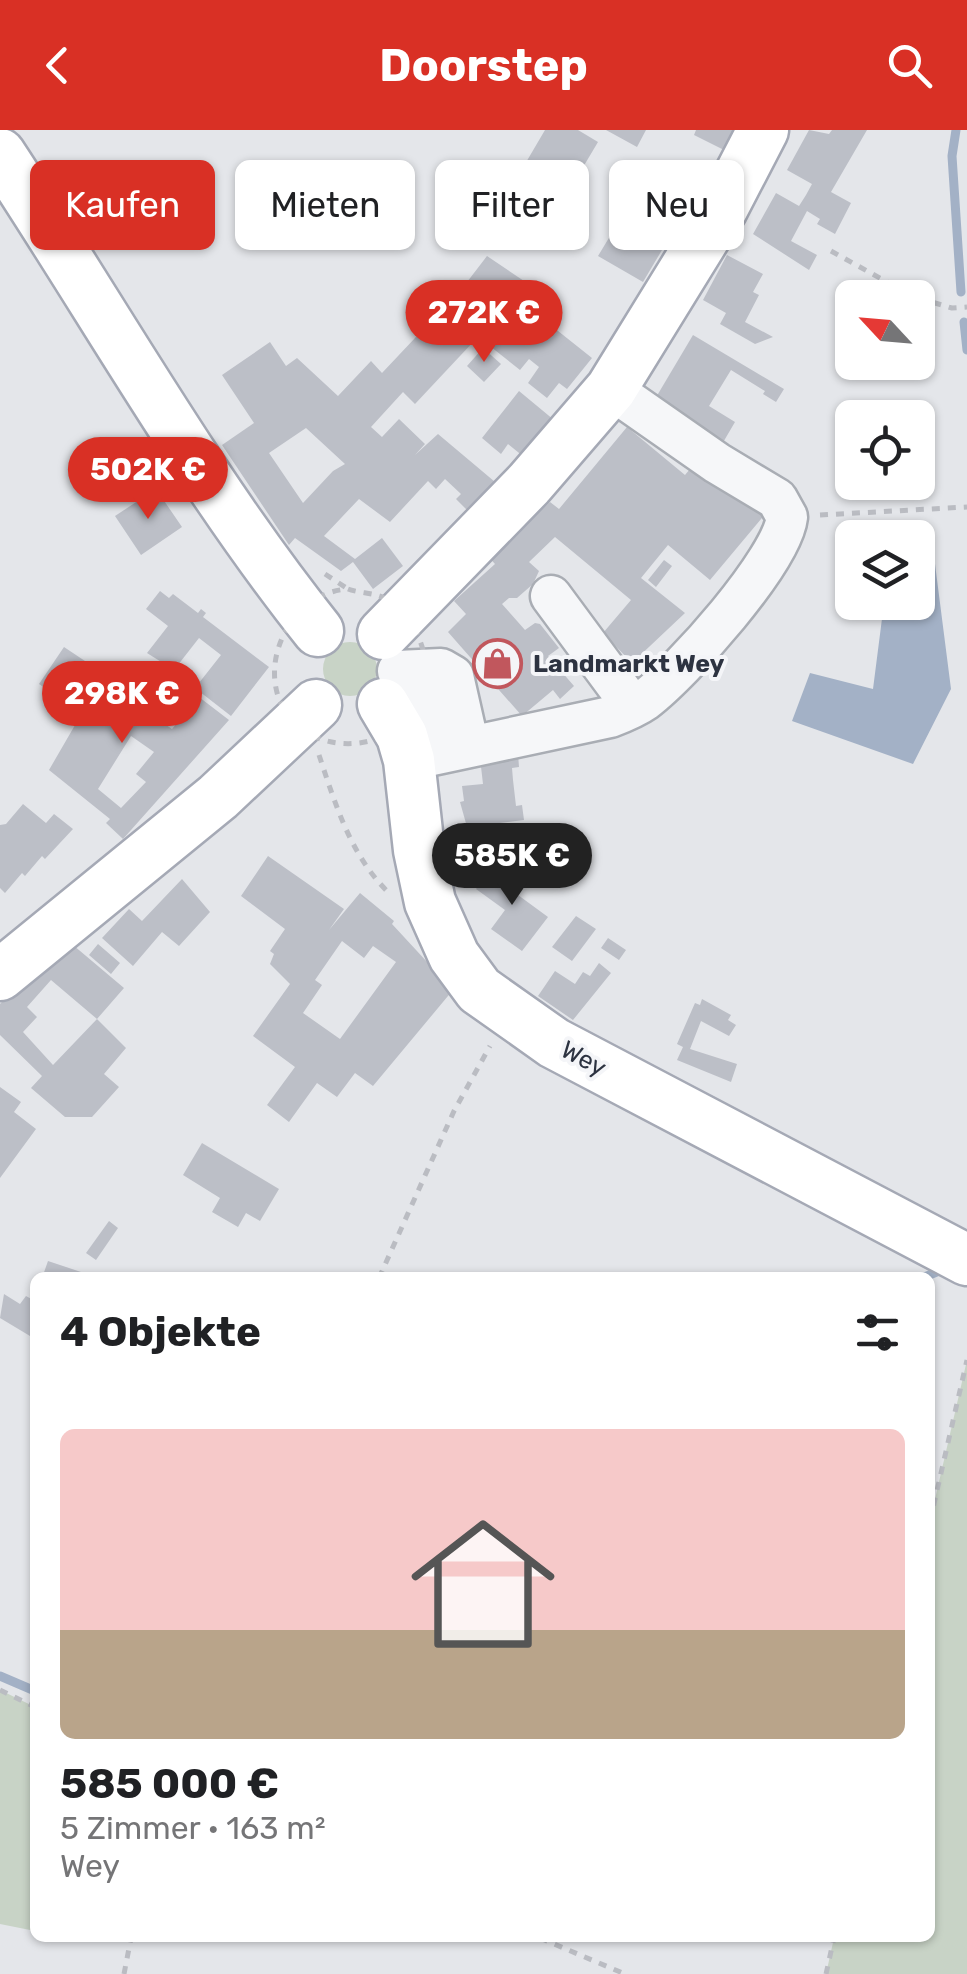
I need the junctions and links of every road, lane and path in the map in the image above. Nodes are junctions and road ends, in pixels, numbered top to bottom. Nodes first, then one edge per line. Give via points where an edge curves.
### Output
1 (763, 130) edge
2 (0, 154) edge
3 (831, 251) dead end
4 (884, 280) edge
5 (935, 303) edge
6 (967, 307) edge
7 (611, 389) junction
8 (966, 507) edge
9 (787, 517) junction
10 (551, 596) dead end
11 (310, 620) junction
12 (413, 697) junction
13 (633, 707) junction
14 (309, 721) junction
15 (436, 917) junction
16 (0, 975) edge
17 (511, 1016) junction
18 (967, 1260) edge
19 (382, 1272) edge
20 (967, 1360) edge
21 (935, 1499) edge
22 (0, 1690) edge
23 (30, 1704) edge
24 (130, 1942) edge
25 (549, 1942) edge
26 (833, 1942) edge
27 (124, 1974) edge
28 (625, 1974) edge
29 (826, 1974) edge

1 - 7 main road
2 - 11 main road via 141,375
3 - 4 path
5 - 6 path
7 - 9 lane via 777,499
7 - 12 main road via 529,484
8 - 9 path
9 - 13 lane via 778,542 722,621 684,666
10 - 13 lane
11 - 12 main road via 370,625
11 - 12 path via 333,592 380,595
11 - 14 main road via 301,670
11 - 14 path via 284,633 276,668 276,692
12 - 13 lane via 610,717
12 - 14 main road via 365,716 327,712
12 - 14 path via 353,745 327,742
12 - 15 main road, Wey via 422,870
14 - 15 path via 340,817 368,872 407,911
14 - 16 main road
15 - 17 main road, Wey via 470,980
17 - 18 main road, Wey
17 - 19 path via 454,1111
20 - 21 path
22 - 23 path
24 - 27 path
25 - 28 path
26 - 29 path

